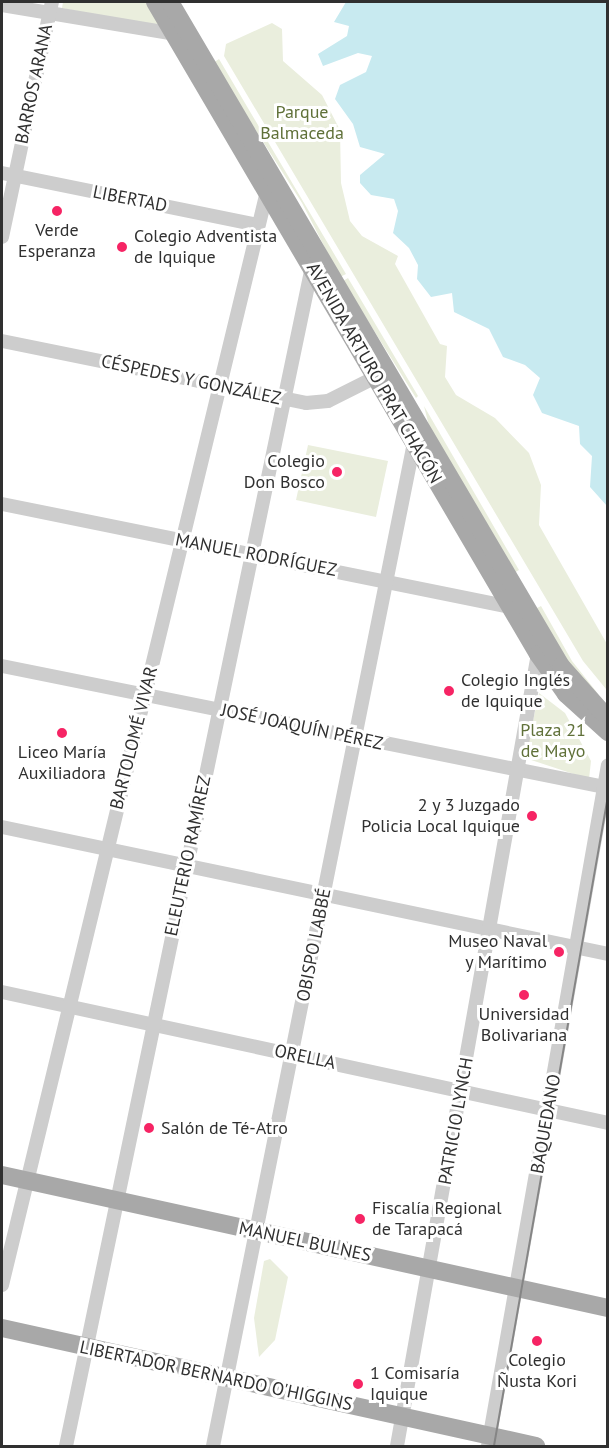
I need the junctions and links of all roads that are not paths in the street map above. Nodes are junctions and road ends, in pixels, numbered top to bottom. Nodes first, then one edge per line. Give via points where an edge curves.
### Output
1 (155, 2) edge
2 (170, 2) edge
3 (2, 5) edge
4 (51, 8) edge
5 (182, 35) junction
6 (8, 175) edge
7 (267, 191) junction
8 (258, 225) junction
9 (307, 233) junction
10 (2, 237) edge
11 (312, 266) junction
12 (2, 341) edge
13 (376, 377) junction
14 (395, 381) junction
15 (219, 386) junction
16 (284, 399) junction
17 (414, 443) junction
18 (2, 504) edge
19 (182, 540) junction
20 (252, 554) junction
21 (387, 582) junction
22 (510, 607) junction
23 (538, 654) junction
24 (2, 666) edge
25 (144, 695) junction
26 (219, 710) junction
27 (608, 717) edge
28 (608, 732) edge
29 (356, 738) junction
30 (608, 765) edge
31 (518, 771) junction
32 (604, 788) junction
33 (2, 826) edge
34 (107, 849) junction
35 (186, 866) junction
36 (324, 895) junction
37 (490, 930) junction
38 (576, 948) junction
39 (608, 954) edge
40 (2, 992) edge
41 (69, 1006) junction
42 (153, 1024) junction
43 (292, 1054) junction
44 (461, 1091) junction
45 (549, 1110) junction
46 (608, 1123) edge
47 (2, 1175) edge
48 (27, 1181) junction
49 (117, 1200) junction
50 (257, 1231) junction
51 (430, 1269) junction
52 (2, 1285) edge
53 (516, 1288) junction
54 (608, 1308) edge
55 (2, 1328) edge
56 (86, 1347) junction
57 (227, 1378) junction
58 (402, 1417) junction
59 (489, 1441) edge
60 (66, 1446) edge
61 (213, 1446) edge
62 (397, 1446) edge
63 (536, 1446) edge

1 - 5 main road, AVENIDA ARTURO PRAT CHACÓN
2 - 5 main road, AVENIDA ARTURO PRAT CHACÓN
3 - 4 street
4 - 5 street
4 - 6 street, BARROS ARANA
5 - 7 main road, AVENIDA ARTURO PRAT CHACÓN
5 - 9 main road, AVENIDA ARTURO PRAT CHACÓN
6 - 8 street, LIBERTAD
6 - 10 street, BARROS ARANA
7 - 8 street, BARTOLOMÉ VIVAR
7 - 11 main road, AVENIDA ARTURO PRAT CHACÓN
8 - 15 street, BARTOLOMÉ VIVAR
9 - 11 main road
9 - 14 main road, AVENIDA ARTURO PRAT CHACÓN
11 - 13 main road, AVENIDA ARTURO PRAT CHACÓN
11 - 16 street, ELEUTERIO RAMÍREZ
12 - 15 street, CÉSPEDES Y GONZÁLEZ
13 - 14 main road
13 - 16 street, CÉSPEDES Y GONZÁLEZ via 328,401
13 - 17 main road, AVENIDA ARTURO PRAT CHACÓN
14 - 27 main road, AVENIDA ARTURO PRAT CHACÓN via 561,666
15 - 16 street, CÉSPEDES Y GONZÁLEZ
15 - 19 street, BARTOLOMÉ VIVAR
16 - 20 street, ELEUTERIO RAMÍREZ
17 - 21 street, OBISPO LABBÉ
17 - 22 main road, AVENIDA ARTURO PRAT CHACÓN
18 - 19 street, MANUEL RODRÍGUEZ
19 - 20 street, MANUEL RODRÍGUEZ
19 - 25 street, BARTOLOMÉ VIVAR
20 - 21 street, MANUEL RODRÍGUEZ
20 - 26 street, ELEUTERIO RAMÍREZ
21 - 22 street, MANUEL RODRÍGUEZ
21 - 29 street, OBISPO LABBÉ
22 - 23 main road, AVENIDA ARTURO PRAT CHACÓN
23 - 28 main road, AVENIDA ARTURO PRAT CHACÓN via 566,694
23 - 31 street, PATRICIO LYNCH
24 - 25 street, JOSÉ JOAQUÍN PÉREZ
25 - 26 street, JOSÉ JOAQUÍN PÉREZ
25 - 34 street, BARTOLOMÉ VIVAR
26 - 29 street, JOSÉ JOAQUÍN PÉREZ
26 - 35 street, ELEUTERIO RAMÍREZ
29 - 31 street, JOSÉ JOAQUÍN PÉREZ
29 - 36 street, OBISPO LABBÉ
30 - 32 street, BAQUEDANO
31 - 32 street, JOSÉ JOAQUÍN PÉREZ
31 - 37 street, PATRICIO LYNCH
32 - 38 street, BAQUEDANO
33 - 34 street
34 - 35 street
34 - 41 street, BARTOLOMÉ VIVAR
35 - 36 street
35 - 42 street, ELEUTERIO RAMÍREZ
36 - 37 street
36 - 43 street, OBISPO LABBÉ
37 - 38 street
37 - 44 street, PATRICIO LYNCH
38 - 39 street
38 - 45 street, BAQUEDANO
40 - 41 street, ORELLA
41 - 42 street, ORELLA
41 - 48 street, BARTOLOMÉ VIVAR
42 - 43 street, ORELLA
42 - 49 street, ELEUTERIO RAMÍREZ
43 - 44 street, ORELLA
43 - 50 street, OBISPO LABBÉ
44 - 45 street, ORELLA
44 - 51 street, PATRICIO LYNCH
45 - 46 street, ORELLA
45 - 53 street, BAQUEDANO
47 - 48 main road, MANUEL BULNES
48 - 49 main road, MANUEL BULNES
48 - 52 street, BARTOLOMÉ VIVAR
49 - 50 main road, MANUEL BULNES
49 - 56 street, ELEUTERIO RAMÍREZ
50 - 51 main road, MANUEL BULNES
50 - 57 street, OBISPO LABBÉ
51 - 53 main road, MANUEL BULNES
51 - 58 street, PATRICIO LYNCH
53 - 54 main road, MANUEL BULNES
53 - 59 street, BAQUEDANO
55 - 56 main road, LIBERTADOR BERNARDO O'HIGGINS
56 - 57 main road, LIBERTADOR BERNARDO O'HIGGINS
56 - 60 street, ELEUTERIO RAMÍREZ
57 - 58 main road, LIBERTADOR BERNARDO O'HIGGINS
57 - 61 street, OBISPO LABBÉ
58 - 59 main road, LIBERTADOR BERNARDO O'HIGGINS
58 - 62 street, PATRICIO LYNCH
59 - 63 main road, LIBERTADOR BERNARDO O'HIGGINS

